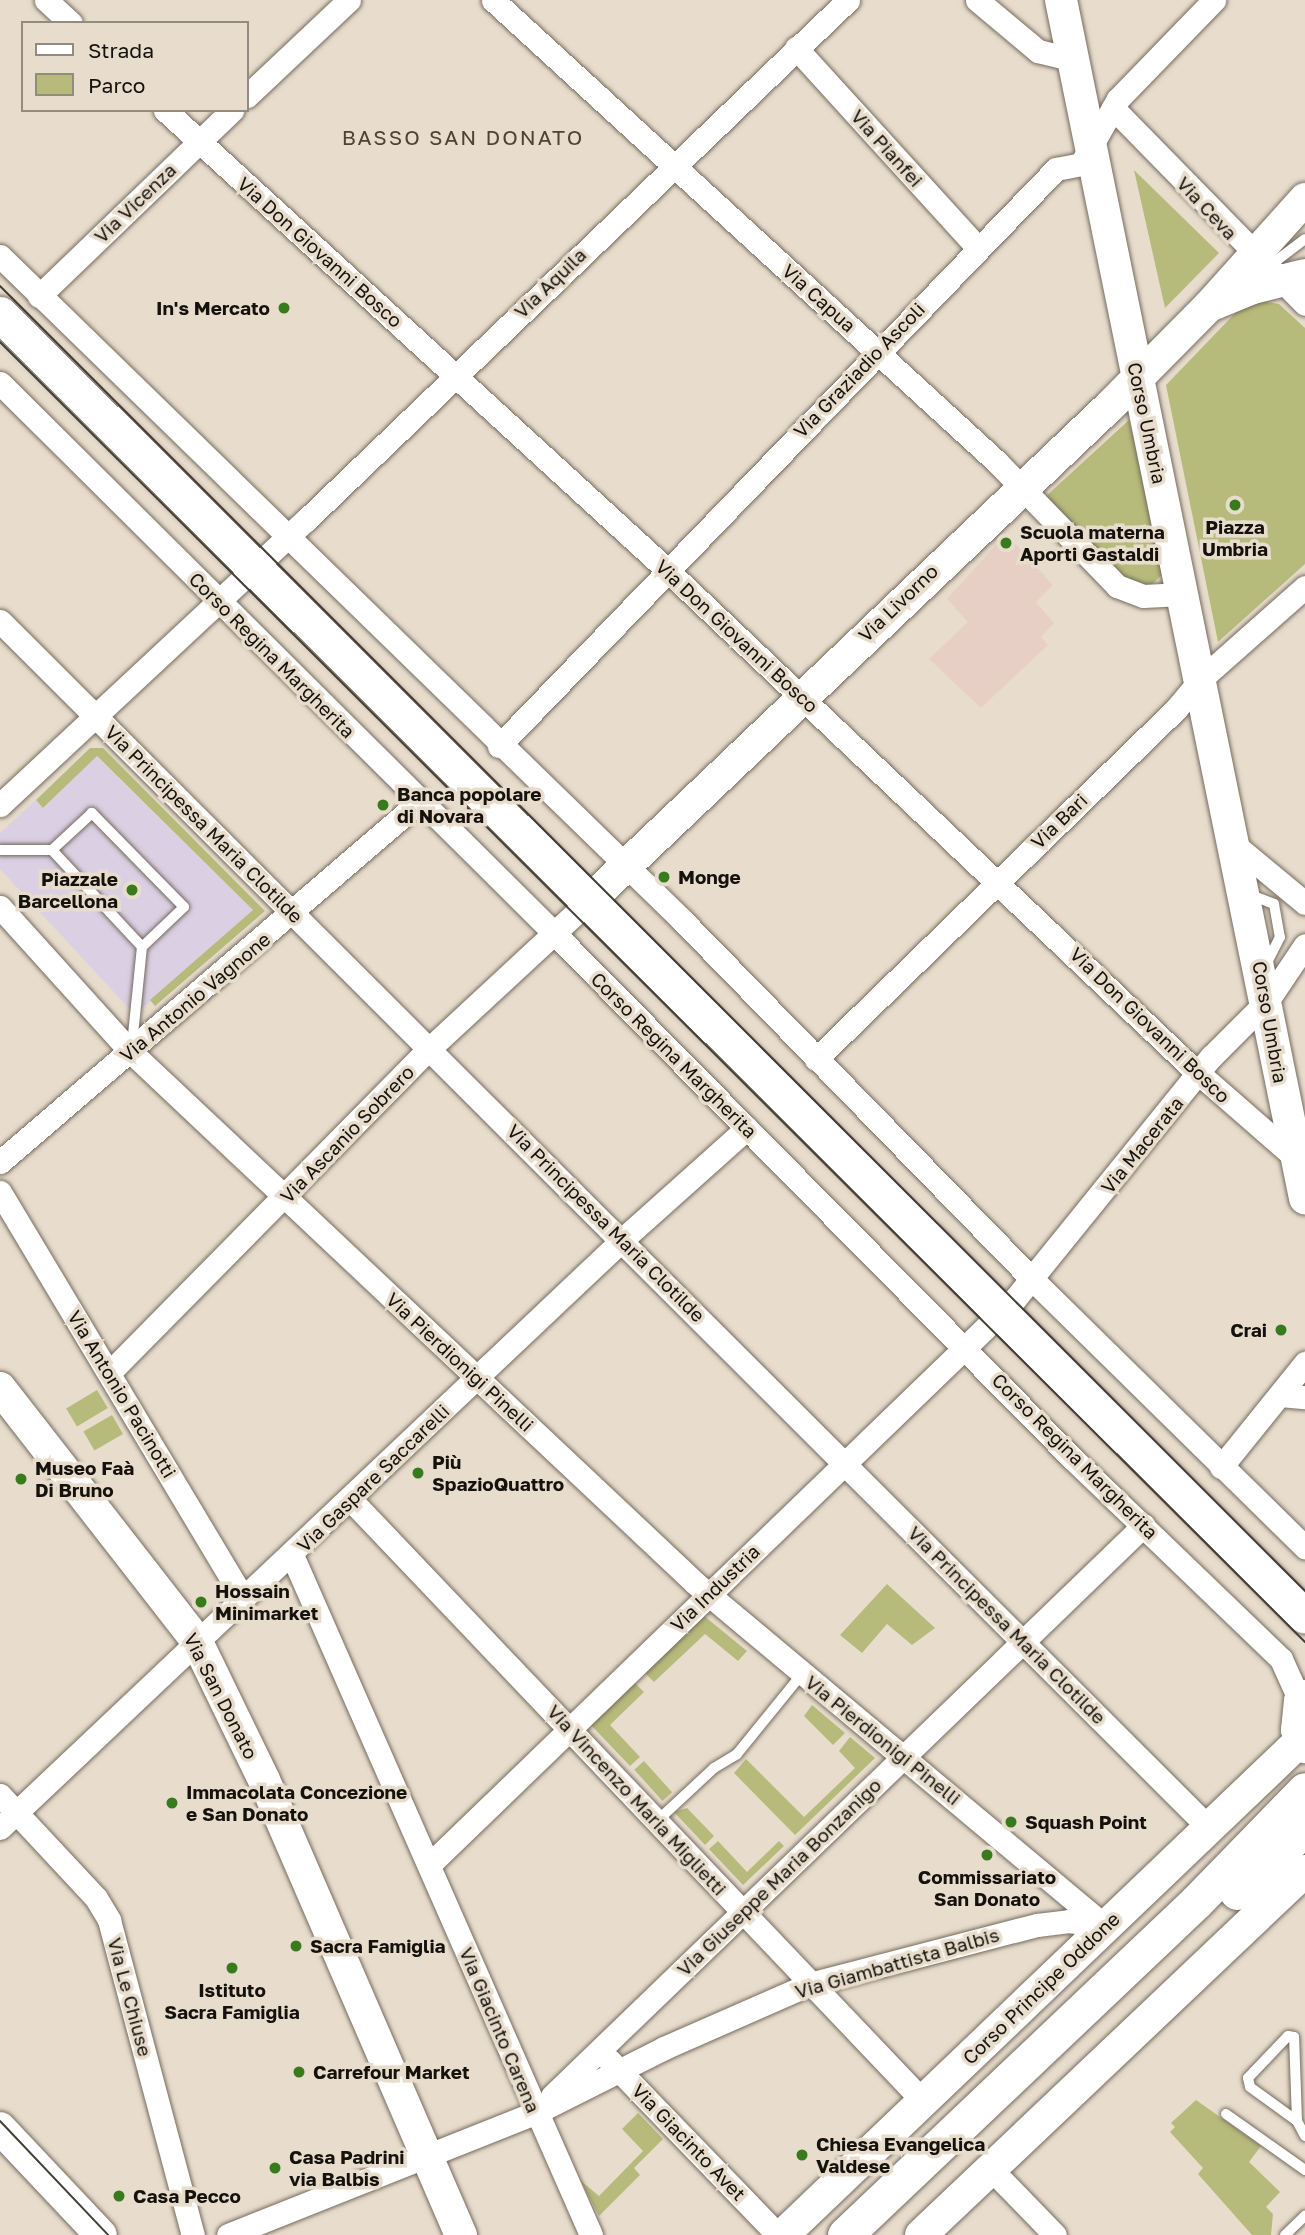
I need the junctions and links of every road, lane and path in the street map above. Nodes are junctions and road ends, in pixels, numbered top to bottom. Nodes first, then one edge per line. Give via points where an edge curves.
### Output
1 (47, 0) edge
2 (349, 0) edge
3 (493, 0) edge
4 (848, 0) edge
5 (977, 0) edge
6 (1061, 0) edge
7 (1214, 0) edge
8 (69, 21) edge
9 (796, 48) junction
10 (1073, 60) junction
11 (248, 95) edge
12 (1113, 108) junction
13 (167, 112) edge
14 (230, 112) edge
15 (198, 141) junction
16 (1091, 147) junction
17 (672, 166) junction
18 (1305, 199) edge
19 (1305, 239) edge
20 (978, 248) junction
21 (0, 256) edge
22 (1282, 277) edge
23 (39, 296) junction
24 (1209, 306) junction
25 (0, 314) edge
26 (877, 351) junction
27 (455, 374) junction
28 (1138, 378) junction
29 (0, 383) edge
30 (1022, 486) junction
31 (288, 537) junction
32 (254, 569) junction
33 (666, 569) junction
34 (1305, 587) edge
35 (1183, 594) junction
36 (218, 601) junction
37 (0, 621) edge
38 (1201, 679) junction
39 (801, 695) junction
40 (96, 717) junction
41 (499, 746) junction
42 (419, 802) junction
43 (0, 805) edge
44 (1236, 846) junction
45 (0, 849) edge
46 (52, 850) junction
47 (626, 866) junction
48 (998, 879) junction
49 (589, 901) junction
50 (1305, 903) edge
51 (0, 907) edge
52 (293, 914) junction
53 (553, 932) junction
54 (1305, 945) edge
55 (142, 947) junction
56 (1265, 986) junction
57 (430, 1048) junction
58 (131, 1052) junction
59 (816, 1059) junction
60 (1199, 1074) junction
61 (747, 1128) junction
62 (1301, 1162) edge
63 (0, 1163) edge
64 (0, 1192) edge
65 (287, 1197) junction
66 (1305, 1198) edge
67 (623, 1239) junction
68 (1032, 1279) junction
69 (1002, 1312) junction
70 (965, 1348) junction
71 (1305, 1363) edge
72 (110, 1372) junction
73 (478, 1378) junction
74 (0, 1388) edge
75 (1280, 1395) junction
76 (1305, 1397) edge
77 (845, 1462) junction
78 (1222, 1467) junction
79 (351, 1500) junction
80 (1144, 1525) junction
81 (1305, 1547) edge
82 (292, 1555) junction
83 (709, 1595) junction
84 (243, 1598) junction
85 (1305, 1616) edge
86 (196, 1640) junction
87 (1023, 1642) junction
88 (802, 1674) junction
89 (1303, 1698) edge
90 (569, 1728) junction
91 (1303, 1744) edge
92 (905, 1756) junction
93 (1305, 1790) edge
94 (0, 1796) edge
95 (8, 1821) edge
96 (657, 1821) junction
97 (1305, 1828) edge
98 (1210, 1829) junction
99 (429, 1865) junction
100 (1305, 1871) edge
101 (743, 1912) junction
102 (1105, 1926) junction
103 (810, 1984) junction
104 (599, 2050) junction
105 (619, 2070) junction
106 (923, 2101) junction
107 (535, 2113) junction
108 (1226, 2114) dead end
109 (1297, 2121) junction
110 (1, 2132) edge
111 (1305, 2136) edge
112 (428, 2158) junction
113 (990, 2168) junction
114 (1305, 2170) edge
115 (1305, 2216) edge
116 (101, 2235) edge
117 (193, 2235) edge
118 (228, 2235) edge
119 (461, 2235) edge
120 (591, 2235) edge
121 (780, 2235) edge
122 (845, 2235) edge
123 (877, 2235) edge
124 (921, 2235) edge
125 (1055, 2235) edge
126 (1285, 2235) edge

1 - 8 street
2 - 11 street
3 - 17 street, Via Capua
4 - 9 street, Via Aquila
5 - 10 street via 1038,51
6 - 10 street, Corso Umbria
7 - 12 street, Via Graziadio Ascoli
9 - 17 street, Via Aquila
9 - 20 street, Via Pianfei
10 - 16 street, Corso Umbria
12 - 16 street, Via Graziadio Ascoli
12 - 22 street, Via Ceva
13 - 15 street, Via Don Giovanni Bosco
14 - 15 street, Via Vicenza
15 - 23 street, Via Vicenza
15 - 27 street, Via Don Giovanni Bosco
16 - 20 street, Via Graziadio Ascoli via 1081,164 1056,169
16 - 28 street, Corso Umbria
17 - 26 street, Via Capua
17 - 27 street, Via Aquila
18 - 22 street, Via Livorno
19 - 22 lane, Via Livorno
20 - 26 street, Via Graziadio Ascoli
21 - 23 street
22 - 24 street, Via Livorno
22 - 24 street, Via Livorno
23 - 31 street
24 - 28 street, Via Livorno
25 - 32 main road
26 - 30 street, Via Capua
26 - 33 street, Via Graziadio Ascoli
27 - 31 street, Via Aquila
27 - 33 street, Via Don Giovanni Bosco
28 - 30 street, Via Livorno
28 - 35 street, Corso Umbria
29 - 36 street, Corso Regina Margherita
30 - 35 street, Via Capua via 1117,586 1143,596
30 - 39 street, Via Livorno
31 - 32 street, Via Aquila
31 - 41 street
32 - 36 street, Via Aquila
32 - 49 main road
33 - 39 street, Via Don Giovanni Bosco
33 - 41 street, Via Graziadio Ascoli
34 - 38 street, Via Bari
35 - 38 street, Corso Umbria
36 - 40 street, Via Aquila
36 - 42 street, Corso Regina Margherita
37 - 40 street, Via Principessa Maria Clotilde
38 - 44 street, Corso Umbria
38 - 48 street, Via Bari via 1176,709
39 - 47 street, Via Livorno
39 - 48 street, Via Don Giovanni Bosco
40 - 43 street, Via Aquila
40 - 52 street, Via Principessa Maria Clotilde
41 - 47 street
42 - 52 street, Via Antonio Vagnone
42 - 53 street, Corso Regina Margherita
44 - 50 street
44 - 56 street, Corso Umbria
45 - 46 lane
46 - 55 lane
46 - 55 lane via 92,813 184,907
47 - 49 street, Via Livorno
47 - 59 street
48 - 59 street, Via Bari
48 - 60 street, Via Don Giovanni Bosco
49 - 53 street, Via Ascanio Sobrero
49 - 69 main road
51 - 58 street, Via Pierdionigi Pinelli
52 - 57 street, Via Principessa Maria Clotilde
52 - 58 street, Via Antonio Vagnone
53 - 57 street, Via Ascanio Sobrero
53 - 61 street, Corso Regina Margherita
54 - 56 street, Via Macerata
55 - 58 lane
56 - 60 street, Via Macerata
56 - 62 street, Corso Umbria
57 - 65 street, Via Ascanio Sobrero
57 - 67 street, Via Principessa Maria Clotilde
58 - 63 street, Via Antonio Vagnone
58 - 65 street, Via Pierdionigi Pinelli
59 - 68 street
60 - 62 street, Via Don Giovanni Bosco
60 - 68 street, Via Macerata
61 - 67 street, Via Gaspare Saccarelli
61 - 70 street, Corso Regina Margherita
62 - 66 street, Corso Umbria
64 - 72 street, Via Antonio Pacinotti
65 - 72 street, Via Ascanio Sobrero
65 - 73 street, Via Pierdionigi Pinelli
67 - 73 street, Via Gaspare Saccarelli
67 - 77 street, Via Principessa Maria Clotilde
68 - 69 street, Via Macerata
68 - 78 street
69 - 70 street, Via Industria
69 - 85 main road
70 - 77 street, Via Industria
70 - 80 street, Corso Regina Margherita
71 - 75 street
72 - 84 street, Via Antonio Pacinotti
73 - 79 street, Via Gaspare Saccarelli
73 - 83 street, Via Pierdionigi Pinelli
74 - 86 street, Via San Donato
75 - 76 street
75 - 78 street
77 - 83 street, Via Industria
77 - 87 street, Via Principessa Maria Clotilde
78 - 81 street
79 - 82 street, Via Gaspare Saccarelli
79 - 90 street, Via Vincenzo Maria Miglietti
80 - 87 street, Via Giuseppe Maria Bonzanigo
80 - 89 street, Corso Regina Margherita via 1281,1659
82 - 84 street, Via Gaspare Saccarelli
82 - 99 street, Via Giacinto Carena
83 - 88 street, Via Pierdionigi Pinelli
83 - 90 street, Via Industria
84 - 86 street, Via Gaspare Saccarelli
86 - 95 street, Via Gaspare Saccarelli
86 - 112 street, Via San Donato via 264,1780
87 - 92 street, Via Giuseppe Maria Bonzanigo
87 - 98 street, Via Principessa Maria Clotilde
88 - 92 street, Via Pierdionigi Pinelli
88 - 96 lane via 737,1754 714,1768
89 - 91 street, Corso Regina Margherita
90 - 96 street, Via Vincenzo Maria Miglietti
90 - 99 street, Via Industria
91 - 98 street, Corso Principe Oddone
92 - 101 street, Via Giuseppe Maria Bonzanigo
92 - 102 street, Via Pierdionigi Pinelli
93 - 122 main road via 1196,1902
94 - 95 street, Via Le Chiuse
95 - 117 street, Via Le Chiuse via 96,1898 109,1920
96 - 101 street, Via Vincenzo Maria Miglietti
97 - 123 main road
98 - 102 street, Corso Principe Oddone
99 - 107 street, Via Giacinto Carena
100 - 113 street
101 - 103 street, Via Vincenzo Maria Miglietti
101 - 104 street, Via Giuseppe Maria Bonzanigo
102 - 103 street, Via Giambattista Balbis via 1069,1921 1037,1924
102 - 106 street, Corso Principe Oddone
103 - 105 street, Via Giambattista Balbis
103 - 106 street, Via Vincenzo Maria Miglietti
104 - 105 street, Via Giacinto Avet
104 - 107 street, Via Giuseppe Maria Bonzanigo
105 - 107 street, Via Giambattista Balbis
105 - 121 street, Via Giacinto Avet
106 - 121 street, Corso Principe Oddone
107 - 112 street
107 - 120 street, Via Giacinto Carena
108 - 114 lane
109 - 109 lane via 1250,2087 1248,2077 1288,2036 1294,2037
109 - 111 lane
110 - 116 street
112 - 118 street
112 - 119 street, Via San Donato
113 - 124 street
113 - 125 street
115 - 126 lane

